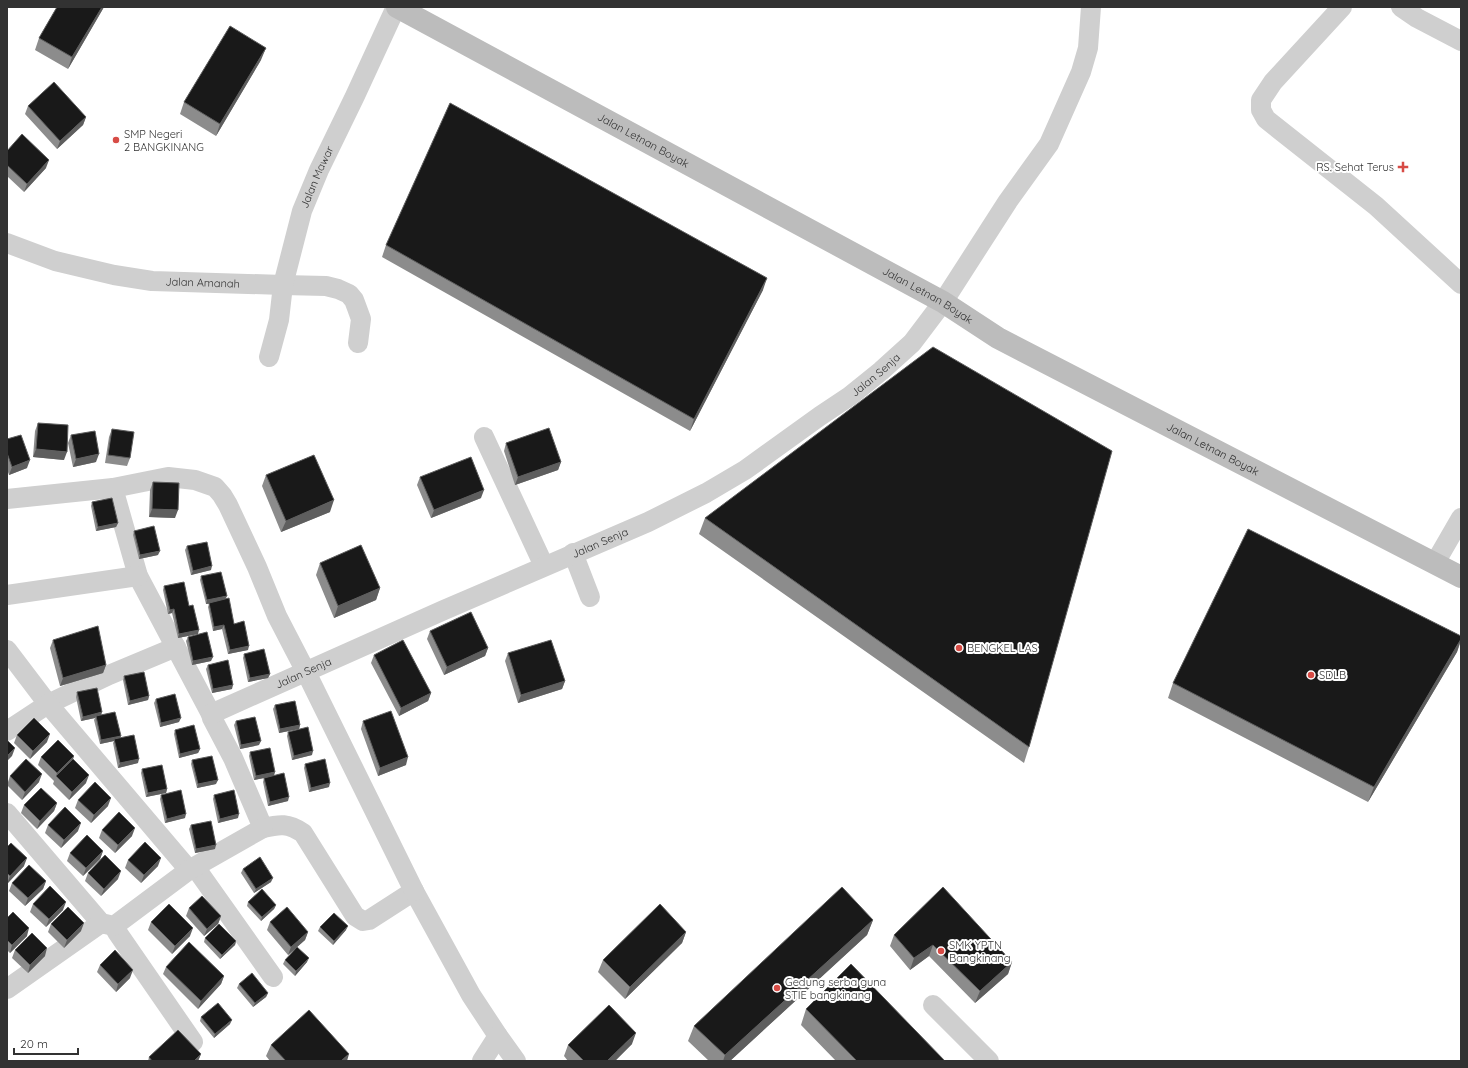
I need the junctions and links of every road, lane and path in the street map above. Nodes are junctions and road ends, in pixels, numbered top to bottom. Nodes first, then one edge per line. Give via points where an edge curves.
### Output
1 (396, 7) edge
2 (1091, 7) edge
3 (1342, 7) edge
4 (1401, 7) edge
5 (1461, 41) edge
6 (7, 243) edge
7 (283, 284) junction
8 (1461, 284) edge
9 (943, 302) junction
10 (358, 343) dead end
11 (269, 357) dead end
12 (484, 437) dead end
13 (113, 488) junction
14 (7, 499) edge
15 (1461, 518) edge
16 (573, 553) junction
17 (1435, 563) junction
18 (544, 566) junction
19 (138, 576) junction
20 (1461, 577) edge
21 (7, 596) edge
22 (590, 597) dead end
23 (176, 647) junction
24 (7, 650) edge
25 (306, 672) junction
26 (48, 704) junction
27 (211, 714) junction
28 (7, 731) edge
29 (7, 813) edge
30 (263, 828) junction
31 (192, 868) junction
32 (414, 891) junction
33 (108, 925) junction
34 (273, 978) dead end
35 (10, 980) edge
36 (933, 1005) dead end
37 (498, 1036) junction
38 (193, 1042) dead end
39 (482, 1061) edge
40 (516, 1061) edge
41 (989, 1061) edge

1 - 7 street, Jalan Mawar via 302,211
1 - 9 street, Jalan Letnan Boyak
2 - 9 street, Jalan Senja via 1088,48 1081,72 1049,144 1008,201
3 - 8 street via 1273,82 1261,100 1261,110 1266,119 1376,206
4 - 5 street
6 - 7 street, Jalan Amanah via 55,261 152,281
7 - 10 street, Jalan Amanah via 326,286 349,294 361,318
7 - 11 street, Jalan Mawar via 279,320
9 - 16 street, Jalan Senja via 912,343 881,371 745,470 648,522
9 - 17 street, Jalan Letnan Boyak via 998,338
12 - 18 street
13 - 14 street
13 - 19 street
13 - 25 street via 168,477 195,480 215,487 228,505 277,616
15 - 17 street
16 - 18 street, Jalan Senja
16 - 22 street
17 - 20 street, Jalan Letnan Boyak
18 - 25 street, Jalan Senja
19 - 21 street
19 - 23 street
23 - 26 street
23 - 27 street
24 - 26 street
25 - 27 street, Jalan Senja
25 - 32 street
26 - 28 street
26 - 31 street
27 - 30 street
29 - 33 street
30 - 31 street
30 - 32 street via 279,824 294,826 303,833 355,916 363,921 369,920
31 - 33 street
31 - 34 street
32 - 37 street
33 - 35 street
33 - 38 street via 117,932
36 - 41 street
37 - 39 street
37 - 40 street

